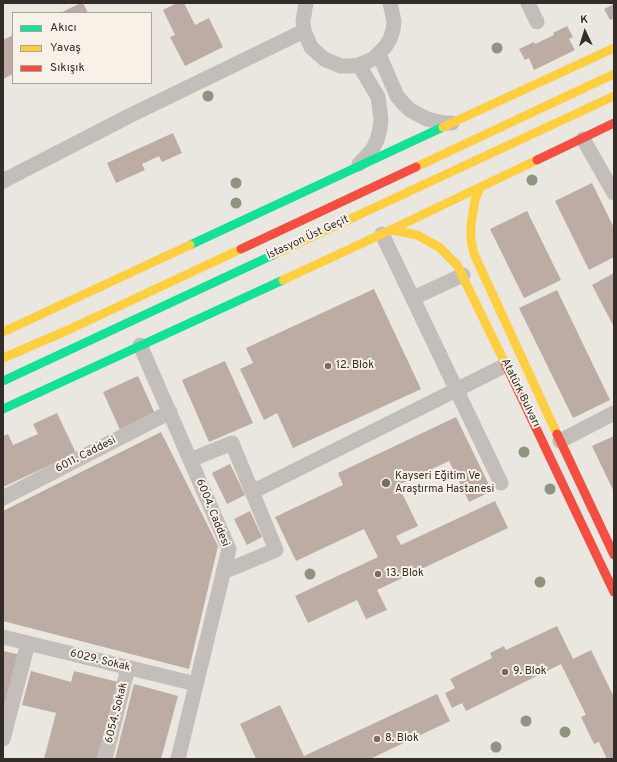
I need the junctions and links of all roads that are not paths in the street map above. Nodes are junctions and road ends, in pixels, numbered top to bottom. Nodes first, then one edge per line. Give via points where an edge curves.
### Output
1 (306, 3) edge
2 (390, 3) edge
3 (528, 3) edge
4 (537, 22) dead end
5 (304, 31) junction
6 (614, 48) edge
7 (379, 54) junction
8 (358, 65) junction
9 (614, 74) edge
10 (512, 96) junction
11 (614, 96) edge
12 (501, 107) dead end
13 (499, 119) dead end
14 (453, 123) junction
15 (614, 123) edge
16 (583, 139) junction
17 (549, 155) junction
18 (354, 169) junction
19 (3, 181) edge
20 (480, 188) junction
21 (614, 193) edge
22 (291, 198) junction
23 (356, 224) dead end
24 (381, 232) junction
25 (335, 236) dead end
26 (330, 251) dead end
27 (318, 264) junction
28 (463, 275) junction
29 (413, 298) junction
30 (3, 332) edge
31 (140, 345) junction
32 (3, 358) edge
33 (506, 365) junction
34 (3, 381) edge
35 (457, 390) junction
36 (3, 409) edge
37 (170, 412) junction
38 (614, 413) edge
39 (560, 441) junction
40 (190, 460) junction
41 (501, 483) dead end
42 (252, 492) junction
43 (3, 498) edge
44 (614, 555) edge
45 (223, 572) junction
46 (614, 592) edge
47 (3, 637) edge
48 (28, 643) junction
49 (128, 668) junction
50 (196, 684) junction
51 (3, 739) edge
52 (105, 759) edge
53 (178, 759) edge

1 - 5 street via 302,21
2 - 7 street via 393,30
3 - 4 street
5 - 8 street via 311,47 324,59 341,66
5 - 19 street
6 - 10 main road
7 - 8 street
7 - 14 street via 397,96 410,110 427,119
8 - 18 street via 378,97 381,118 377,140 372,150
9 - 32 main road, İstasyon Üst Geçit, bridge via 68,330
10 - 12 main road
10 - 14 main road
11 - 34 main road, İstasyon Üst Geçit, bridge
13 - 17 main road via 500,131 512,150 523,155
14 - 18 main road
14 - 20 main road via 473,126 489,139 495,154 494,165 486,183
15 - 16 main road
16 - 17 main road
16 - 21 street
17 - 20 main road
18 - 22 main road
18 - 23 main road via 344,186 342,197 345,211
20 - 24 main road
20 - 39 main road, Atatürk Bulvarı via 475,200 471,226 474,254
22 - 25 main road via 313,200 329,213 333,220
22 - 30 main road
24 - 27 main road
24 - 28 main road, Atatürk Bulvarı via 417,235 439,247
24 - 29 street
26 - 27 main road
27 - 31 main road
28 - 29 street
28 - 33 main road, Atatürk Bulvarı
29 - 35 street
31 - 36 main road
31 - 37 street, 6004. Caddesi
33 - 35 street
33 - 46 main road, Atatürk Bulvarı
35 - 41 street
35 - 42 street
37 - 40 street, 6004. Caddesi
37 - 43 street, 6011. Caddesi
38 - 39 street
39 - 44 main road, Atatürk Bulvarı
40 - 42 street via 232,443
40 - 45 street, 6004. Caddesi via 229,549
42 - 45 street via 276,550
45 - 50 street, 6004. Caddesi
47 - 48 street, 6029. Sokak
48 - 49 street, 6029. Sokak
48 - 51 street
49 - 50 street, 6029. Sokak
49 - 52 street, 6054. Sokak
50 - 53 street, 6004. Caddesi

